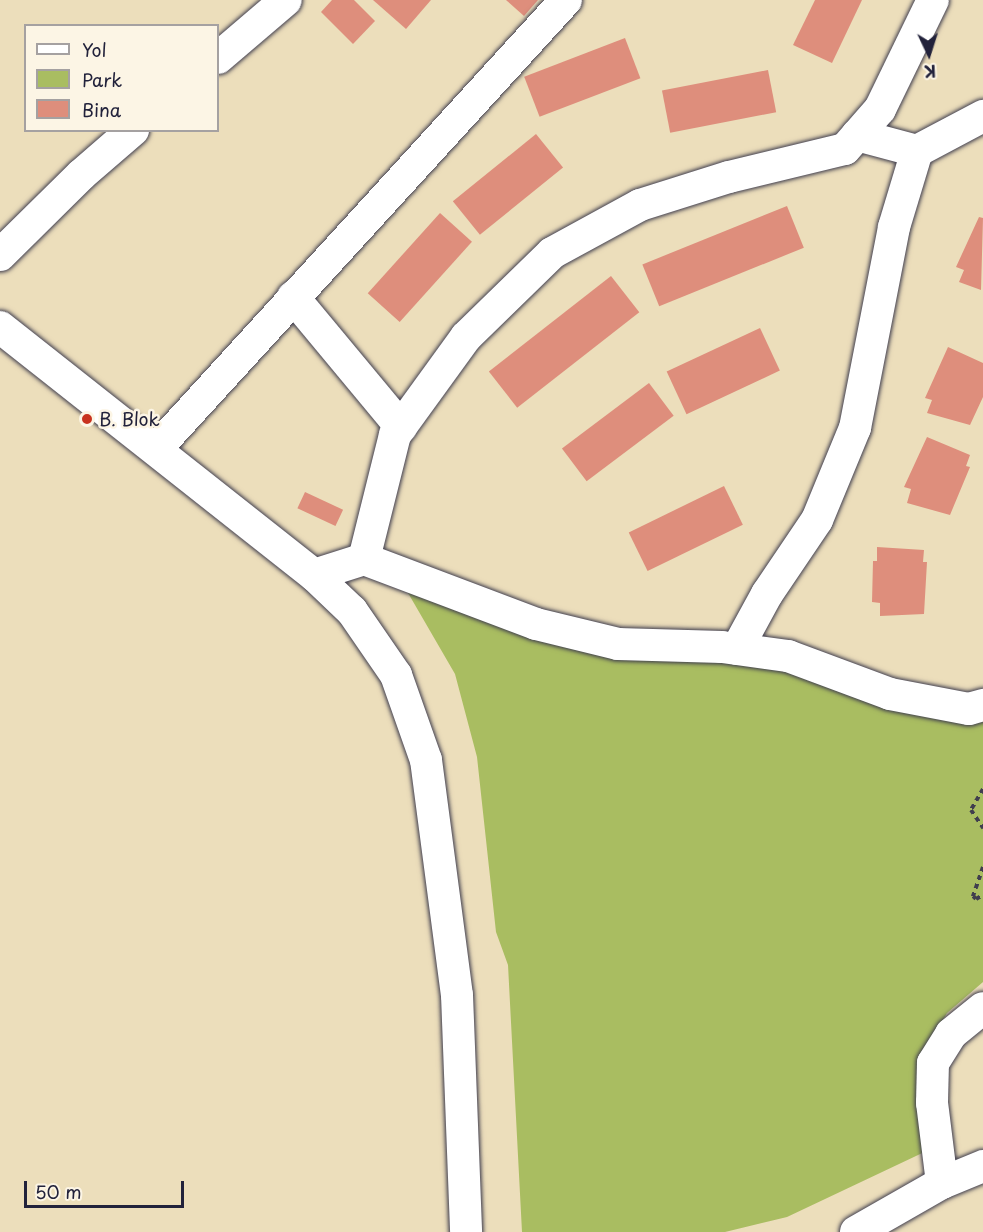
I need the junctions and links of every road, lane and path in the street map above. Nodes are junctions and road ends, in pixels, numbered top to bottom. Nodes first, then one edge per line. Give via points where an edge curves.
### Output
1 (286, 0) edge
2 (566, 0) edge
3 (933, 0) edge
4 (219, 57) edge
5 (983, 116) edge
6 (131, 132) edge
7 (856, 135) junction
8 (917, 151) junction
9 (0, 255) edge
10 (293, 297) junction
11 (0, 327) edge
12 (401, 427) junction
13 (156, 449) junction
14 (364, 559) junction
15 (314, 575) junction
16 (737, 649) junction
17 (983, 705) edge
18 (983, 789) edge
19 (983, 828) edge
20 (983, 867) edge
21 (983, 895) edge
22 (983, 1008) edge
23 (983, 1166) edge
24 (942, 1184) junction
25 (466, 1232) edge
26 (856, 1232) edge

1 - 4 street
2 - 10 street
3 - 7 street via 880,108
5 - 8 street
6 - 9 street
7 - 8 street
7 - 12 street via 845,148 729,177 640,205 552,253 466,337
8 - 16 street via 894,227 855,428 817,520 767,594
10 - 12 street
10 - 13 street
11 - 13 street
12 - 14 street via 395,435
13 - 15 street
14 - 15 street
14 - 16 street via 536,624 618,644
15 - 25 street via 352,611 396,675 426,760 457,995
16 - 17 street via 788,656 890,694 969,708
18 - 19 path via 970,810
20 - 21 path via 973,896 976,899
22 - 24 street via 951,1034 933,1063 932,1103
23 - 24 street
24 - 26 street

